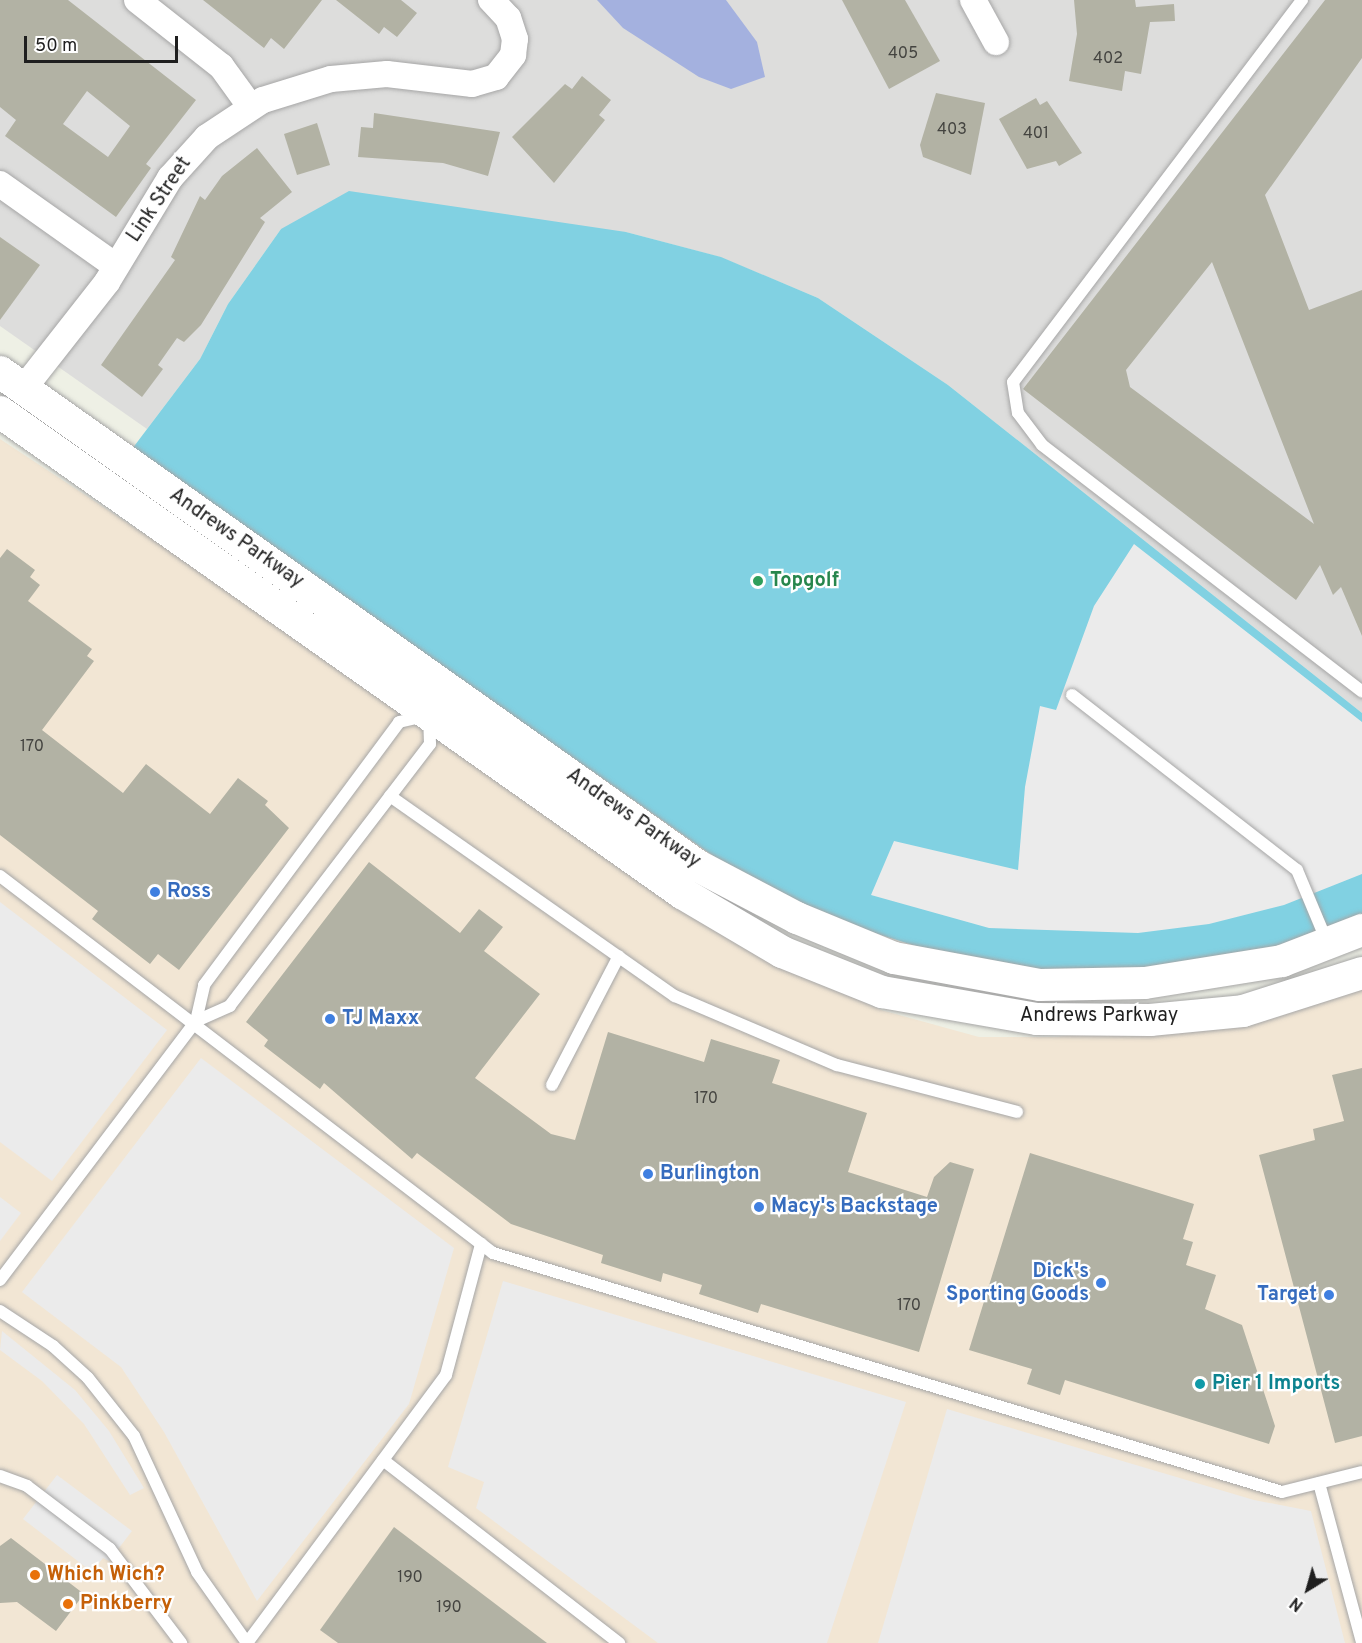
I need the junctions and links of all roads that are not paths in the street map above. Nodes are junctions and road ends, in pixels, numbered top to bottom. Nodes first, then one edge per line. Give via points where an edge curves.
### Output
1 (137, 0) edge
2 (491, 0) edge
3 (973, 0) edge
4 (1302, 0) edge
5 (996, 42) dead end
6 (250, 106) junction
7 (0, 184) edge
8 (116, 266) junction
9 (12, 380) edge
10 (0, 412) edge
11 (449, 689) junction
12 (1362, 691) edge
13 (1072, 695) dead end
14 (429, 715) junction
15 (390, 796) junction
16 (0, 876) edge
17 (1362, 930) edge
18 (1328, 945) junction
19 (619, 956) junction
20 (1362, 973) edge
21 (1040, 985) junction
22 (1036, 1019) junction
23 (196, 1021) junction
24 (552, 1085) dead end
25 (1017, 1112) dead end
26 (481, 1244) junction
27 (0, 1280) edge
28 (0, 1311) edge
29 (383, 1460) junction
30 (1362, 1472) edge
31 (0, 1476) edge
32 (1319, 1483) junction
33 (1362, 1642) edge
34 (181, 1643) edge
35 (247, 1643) edge
36 (619, 1643) edge

1 - 6 street via 221,66
2 - 6 street, Link Street via 513,29 513,55 496,77 472,84 387,74 350,76 297,87
3 - 5 street
4 - 12 lane via 1013,382 1018,413 1042,445
6 - 8 street, Link Street via 182,163
7 - 8 street
8 - 9 street, Link Street
9 - 11 street, Andrews Parkway
10 - 14 street, Andrews Parkway
11 - 14 street
11 - 21 street, Andrews Parkway via 698,866 797,918 894,958
13 - 18 lane via 1297,870
14 - 15 lane via 430,744
14 - 22 street, Andrews Parkway via 682,893 782,952 882,992
14 - 23 lane via 399,722 204,985
15 - 19 lane
15 - 23 lane via 230,1006
16 - 23 lane
17 - 18 street, Andrews Parkway
18 - 21 street, Andrews Parkway via 1282,961 1145,983
19 - 24 lane
19 - 25 lane via 675,996 789,1048 885,1080
20 - 22 street, Andrews Parkway via 1243,1011 1150,1020
21 - 22 street
23 - 26 lane
23 - 27 lane
26 - 29 lane via 446,1375
26 - 32 lane via 502,1256 1282,1492
28 - 35 lane via 53,1346 88,1378 134,1436 196,1572
29 - 35 lane
29 - 36 lane
30 - 32 lane
31 - 34 lane via 27,1486 111,1549
32 - 33 lane

